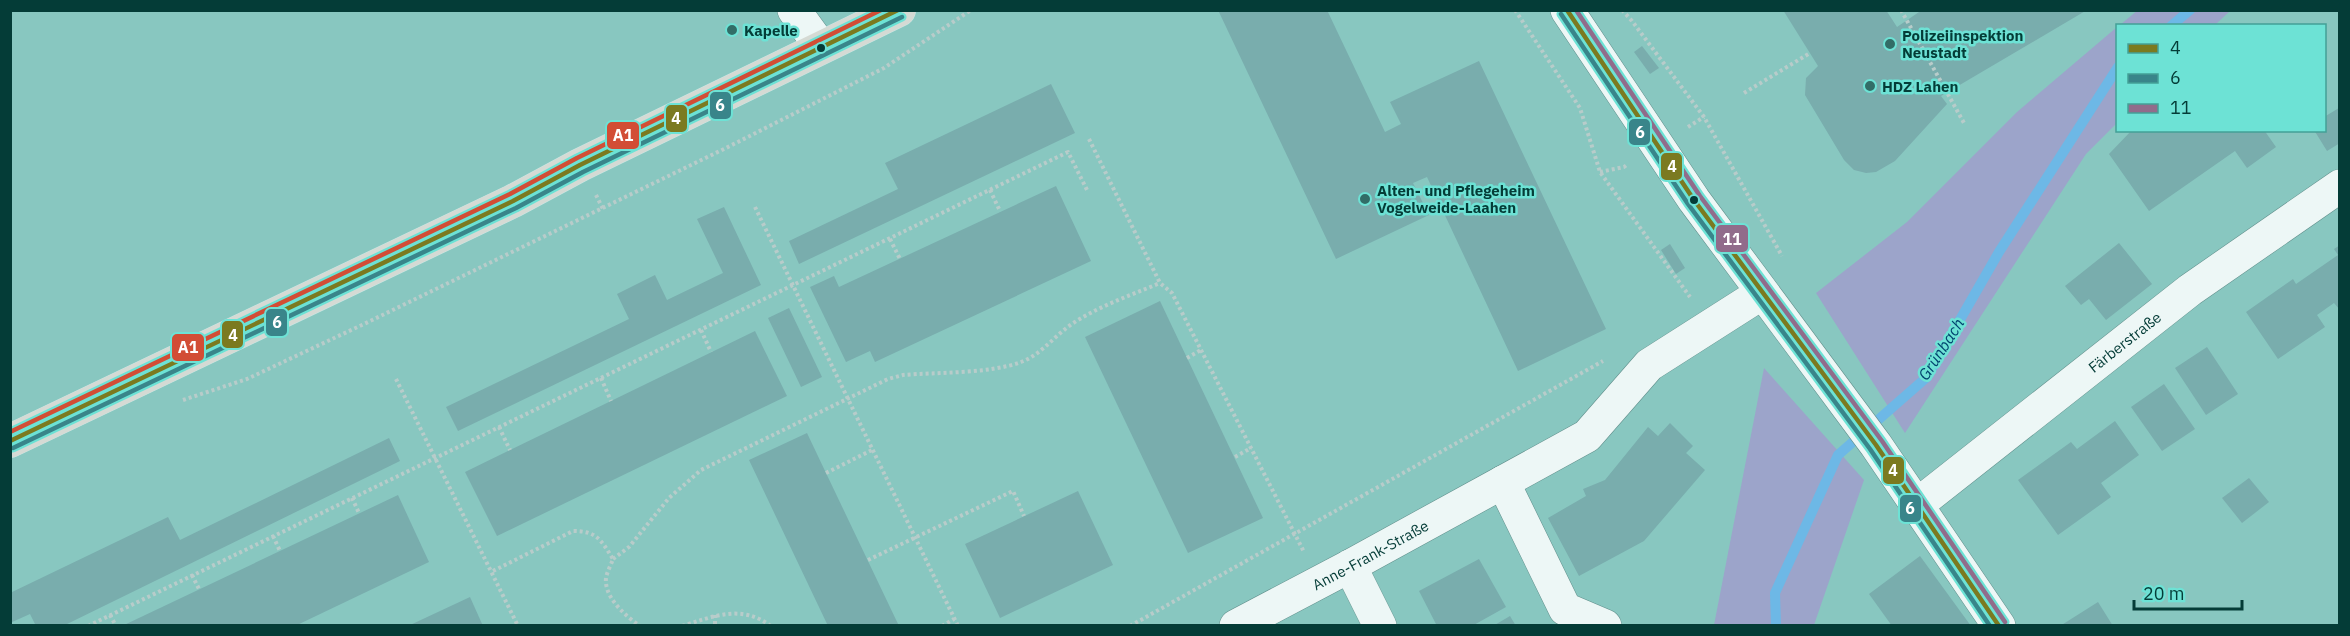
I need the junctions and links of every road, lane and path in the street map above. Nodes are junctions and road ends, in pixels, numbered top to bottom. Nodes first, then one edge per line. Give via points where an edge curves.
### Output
1 (794, 10) edge
2 (899, 10) edge
3 (971, 10) edge
4 (1515, 10) edge
5 (1567, 10) edge
6 (1622, 10) edge
7 (1900, 10) edge
8 (821, 47) junction
9 (1810, 53) dead end
10 (1744, 93) dead end
11 (1964, 123) dead end
12 (1089, 139) dead end
13 (2340, 186) edge
14 (990, 190) junction
15 (1088, 192) dead end
16 (755, 207) dead end
17 (1000, 212) dead end
18 (890, 239) junction
19 (900, 259) dead end
20 (1788, 266) dead end
21 (1160, 283) junction
22 (793, 285) junction
23 (1762, 293) junction
24 (1711, 326) junction
25 (701, 330) junction
26 (1201, 350) junction
27 (711, 352) dead end
28 (1187, 358) dead end
29 (1605, 360) dead end
30 (396, 378) dead end
31 (601, 378) junction
32 (847, 397) junction
33 (180, 401) dead end
34 (611, 401) dead end
35 (499, 428) junction
36 (10, 441) edge
37 (1251, 448) junction
38 (510, 450) dead end
39 (872, 450) junction
40 (1235, 457) dead end
41 (436, 458) junction
42 (826, 473) dead end
43 (1503, 482) junction
44 (352, 498) junction
45 (1917, 505) junction
46 (359, 513) dead end
47 (1024, 516) dead end
48 (1295, 534) junction
49 (273, 536) junction
50 (915, 537) junction
51 (280, 551) dead end
52 (614, 559) junction
53 (868, 560) dead end
54 (1350, 566) junction
55 (493, 571) junction
56 (192, 575) junction
57 (1320, 581) junction
58 (199, 589) dead end
59 (110, 615) junction
60 (715, 615) junction
61 (955, 619) junction
62 (517, 625) edge
63 (88, 626) edge
64 (116, 626) edge
65 (640, 626) edge
66 (682, 626) edge
67 (715, 626) edge
68 (771, 626) edge
69 (942, 626) edge
70 (958, 626) edge
71 (1130, 626) edge
72 (1236, 626) edge
73 (1380, 626) edge
74 (1605, 626) edge
75 (1999, 626) edge

1 - 8 street
2 - 8 main road
3 - 33 path via 884,68 716,153 258,374
4 - 24 path via 1580,108 1600,171
5 - 23 street
6 - 20 path via 1704,117
7 - 11 path
8 - 36 main road via 513,201
9 - 10 path
12 - 21 path
13 - 45 street, Färberstraße via 2190,290
14 - 15 path via 1068,152
14 - 17 path
14 - 18 path
16 - 22 path
18 - 19 path
18 - 22 path
21 - 26 path via 1172,293
21 - 32 path via 1094,310 1024,361 1003,367 888,378
22 - 25 path
22 - 32 path
23 - 24 street, Anne-Frank-Straße
23 - 45 street
24 - 43 street, Anne-Frank-Straße via 1649,365 1587,436
25 - 27 path
25 - 31 path
26 - 28 path
26 - 37 path
29 - 48 path
30 - 41 path
31 - 34 path
31 - 35 path
32 - 39 path
32 - 52 path via 701,470 669,498 629,547
35 - 38 path
35 - 41 path
37 - 40 path
37 - 48 path
39 - 42 path
39 - 50 path
41 - 44 path
41 - 55 path
43 - 54 street, Anne-Frank-Straße
43 - 74 street via 1565,609
44 - 46 path
44 - 49 path
45 - 75 street
47 - 50 path via 1013,491
48 - 57 path
48 - 71 path
49 - 51 path
49 - 56 path
50 - 53 path
50 - 61 path
52 - 55 path via 600,538 587,531 573,531
52 - 65 path via 606,579 611,595 624,615
54 - 57 street, Anne-Frank-Straße
54 - 73 street
55 - 62 path
56 - 58 path
56 - 59 path
57 - 72 street, Anne-Frank-Straße
59 - 63 path
59 - 64 path
60 - 66 path
60 - 67 path
60 - 68 path via 737,612 759,617
61 - 69 path
61 - 70 path

